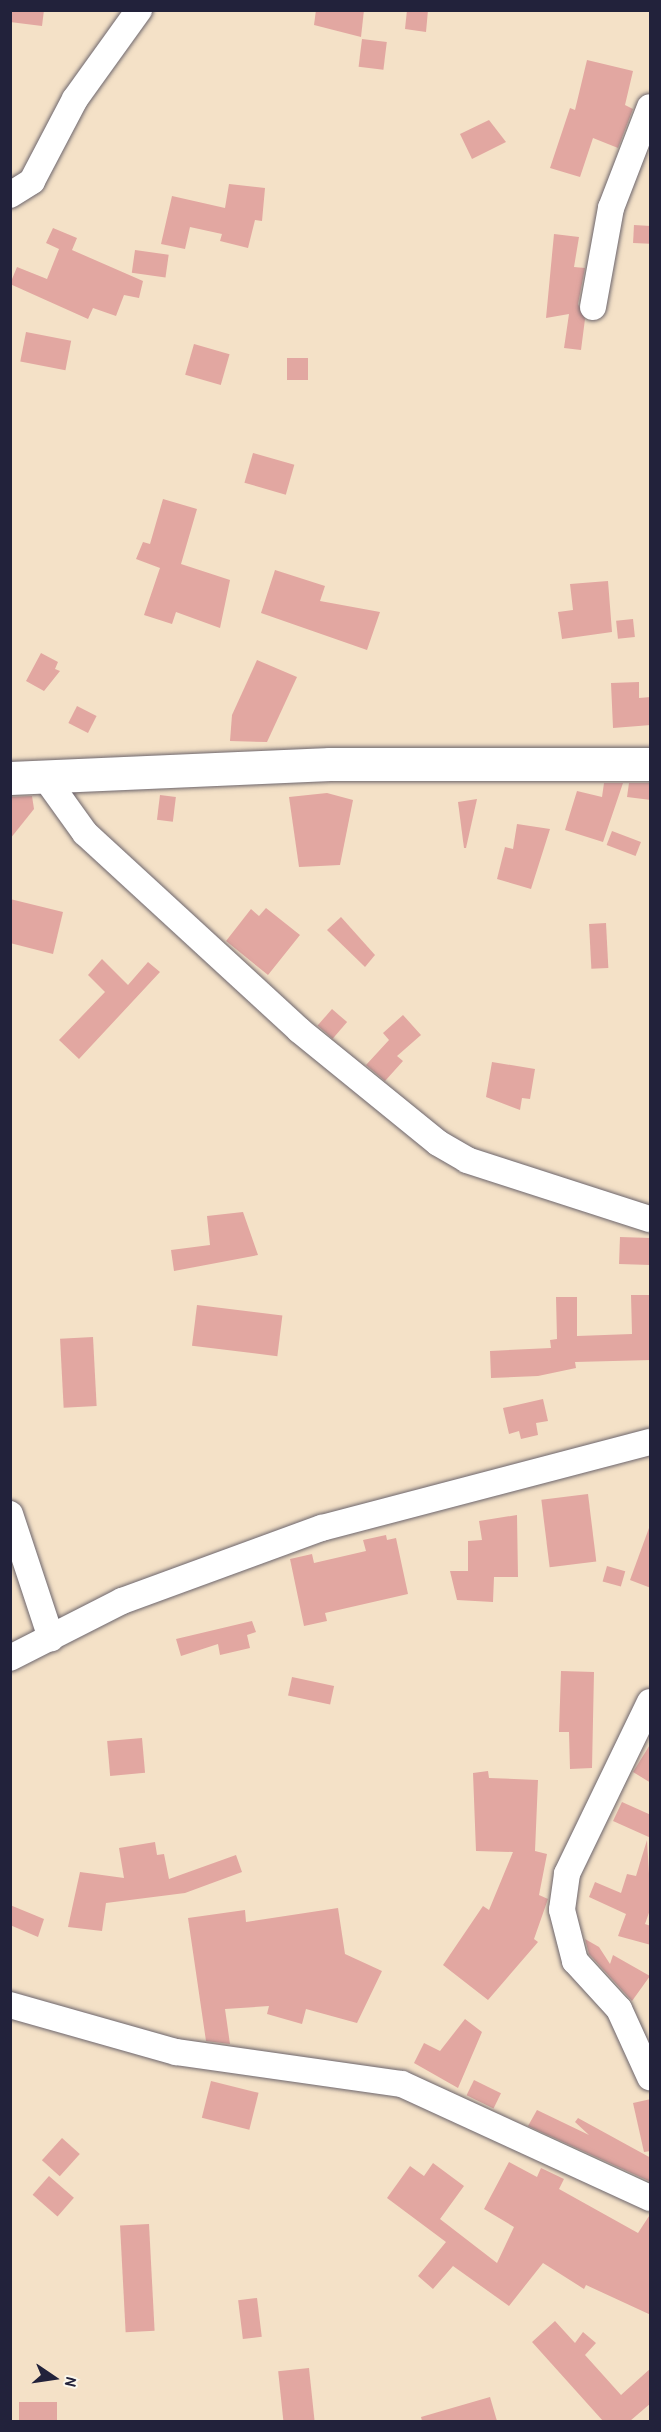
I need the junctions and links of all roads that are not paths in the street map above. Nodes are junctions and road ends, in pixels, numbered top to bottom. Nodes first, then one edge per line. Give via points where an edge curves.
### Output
1 (139, 10) edge
2 (651, 108) edge
3 (10, 195) edge
4 (593, 307) dead end
5 (651, 764) edge
6 (44, 777) junction
7 (10, 778) edge
8 (651, 1219) edge
9 (651, 1442) edge
10 (10, 1514) edge
11 (51, 1638) junction
12 (10, 1658) edge
13 (651, 1702) edge
14 (10, 2005) edge
15 (651, 2077) edge
16 (651, 2198) edge

1 - 3 street via 75,99 32,181
2 - 4 street via 611,208
5 - 6 main road via 330,764
6 - 7 main road
6 - 8 street via 85,833 299,1030 438,1143 467,1160
9 - 11 street via 322,1528 122,1601
10 - 11 street
11 - 12 street
13 - 15 street via 567,1874 562,1910 575,1961 619,2009
14 - 16 street via 176,2052 402,2084

